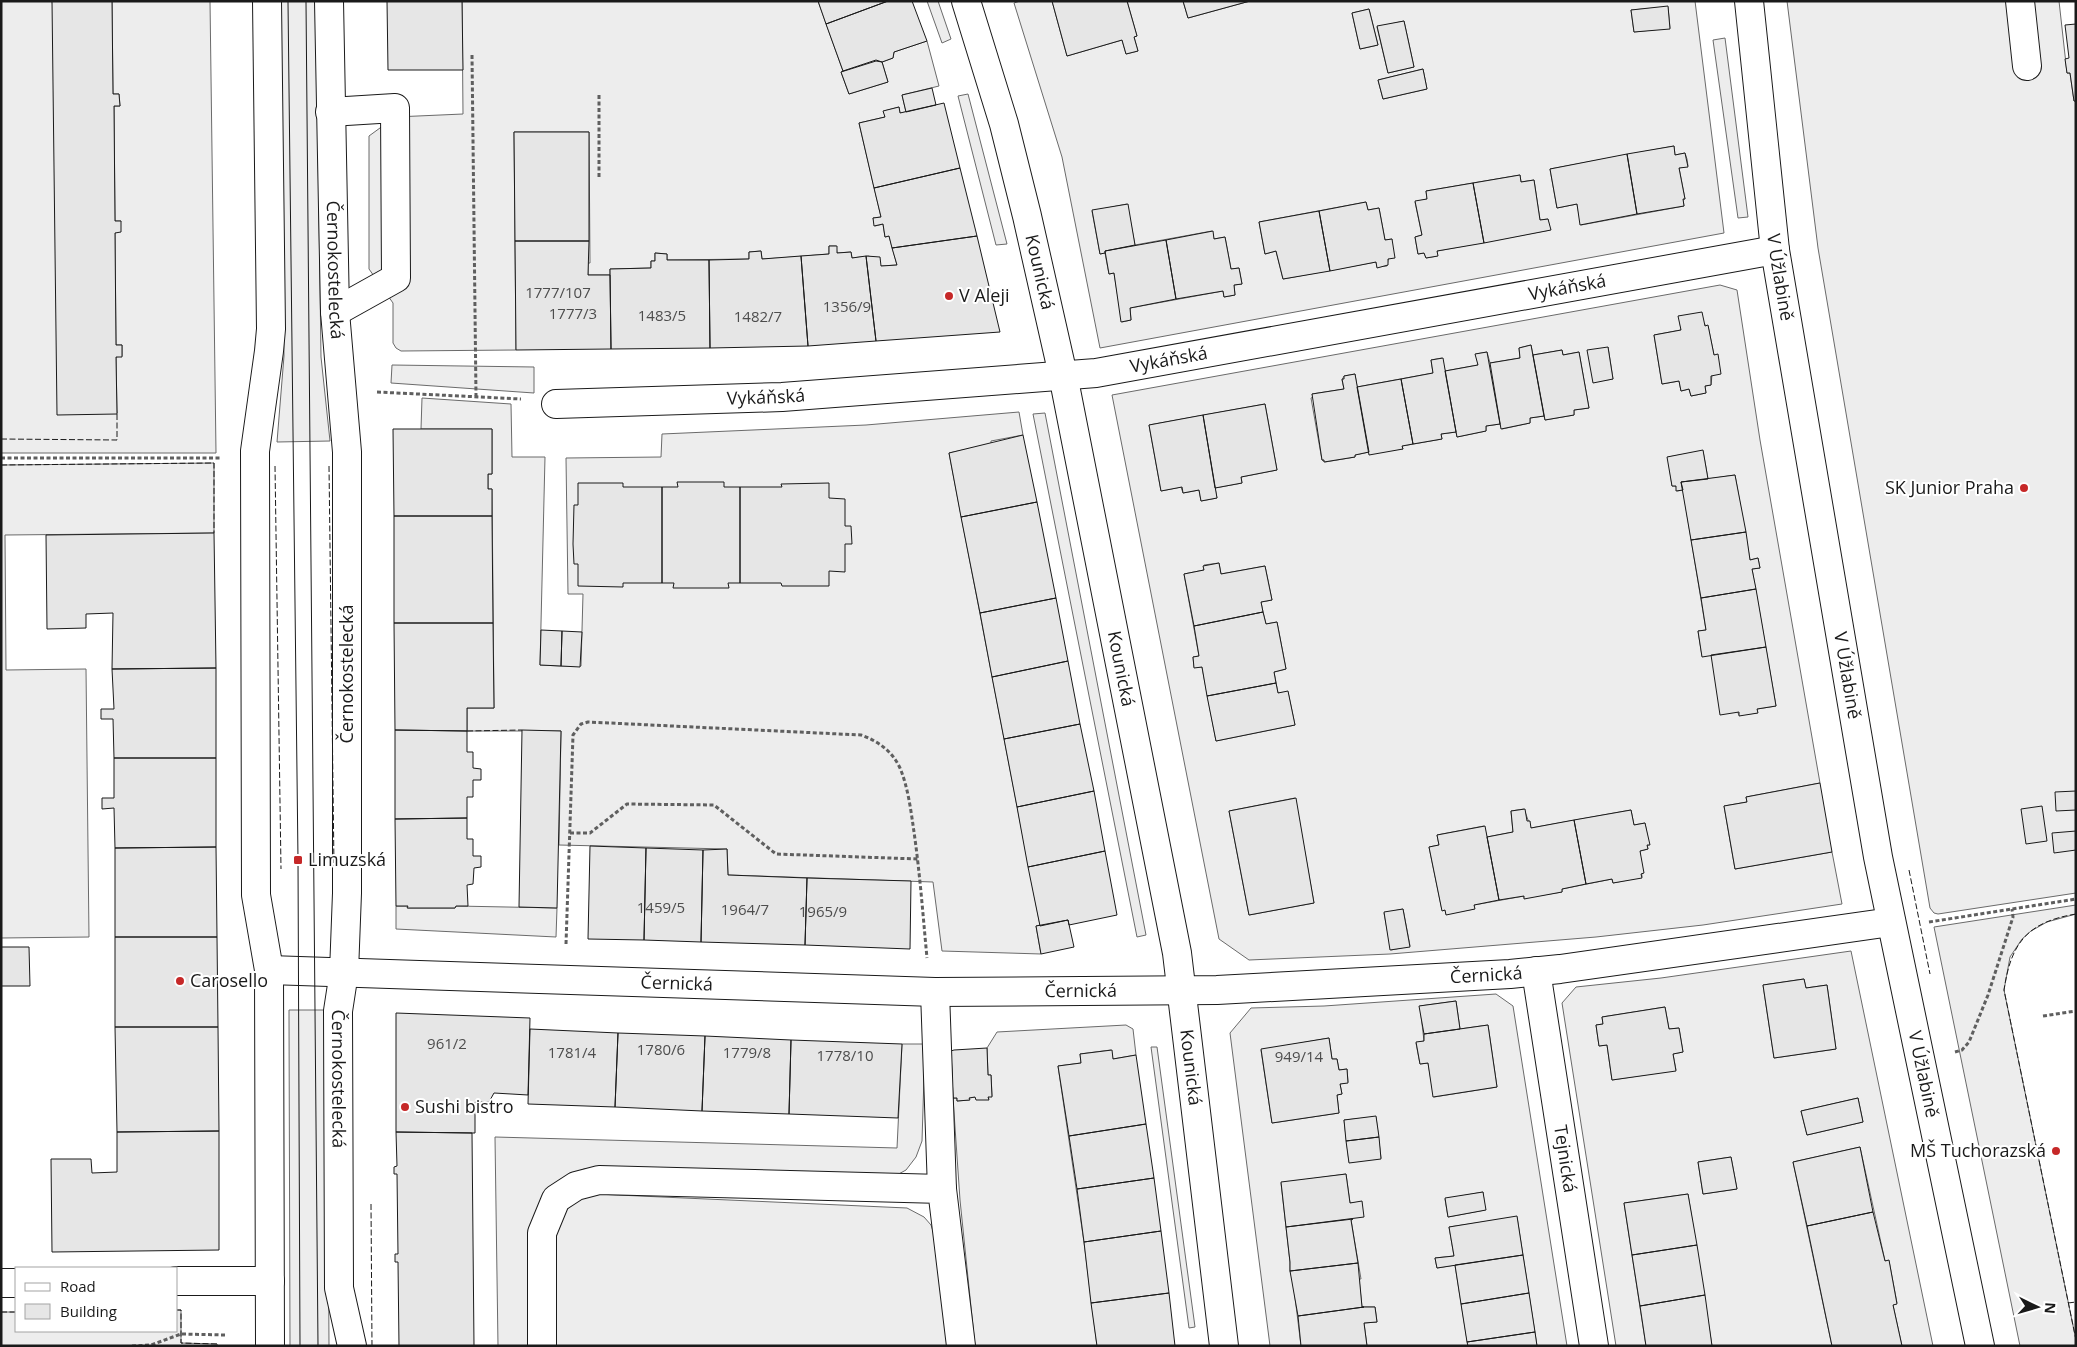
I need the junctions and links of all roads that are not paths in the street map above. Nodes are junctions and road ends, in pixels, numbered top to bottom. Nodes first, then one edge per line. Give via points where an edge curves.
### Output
1 (267, 1) edge
2 (329, 1) edge
3 (966, 1) edge
4 (1749, 1) edge
5 (2020, 1) edge
6 (2027, 66) dead end
7 (330, 112) junction
8 (1775, 250) junction
9 (335, 312) junction
10 (1063, 375) junction
11 (556, 404) dead end
12 (1891, 922) junction
13 (269, 970) junction
14 (1536, 971) junction
15 (344, 972) junction
16 (1183, 991) junction
17 (935, 992) junction
18 (942, 1189) junction
19 (178, 1281) edge
20 (270, 1281) junction
21 (1, 1283) edge
22 (15, 1283) edge
23 (270, 1346) edge
24 (352, 1346) edge
25 (542, 1346) edge
26 (961, 1346) edge
27 (1224, 1346) edge
28 (1594, 1346) edge
29 (1980, 1346) edge

1 - 13 street via 271,330 255,470 256,895
2 - 7 street, Černokostelecká
3 - 10 street, Kounická via 1004,124
4 - 8 street, V Úžlabině
5 - 6 street
7 - 9 street, Černokostelecká
7 - 9 street via 395,108 396,278
8 - 10 street, Vykáňská via 1096,373
8 - 12 street, V Úžlabině
9 - 15 street, Černokostelecká via 347,452 347,893
10 - 11 street, Vykáňská via 782,397
10 - 16 street, Kounická
12 - 14 street, Černická
12 - 29 street, V Úžlabině
13 - 15 street, Černická
13 - 20 street
14 - 16 street, Černická
14 - 28 street, Tejnická
15 - 17 street, Černická
15 - 24 street, Černokostelecká via 338,1011 340,1288
16 - 17 street, Černická
16 - 27 street, Kounická
17 - 18 street
18 - 25 street via 599,1180 576,1186 556,1199 542,1233
18 - 26 street
19 - 20 street
20 - 23 street
21 - 22 street

